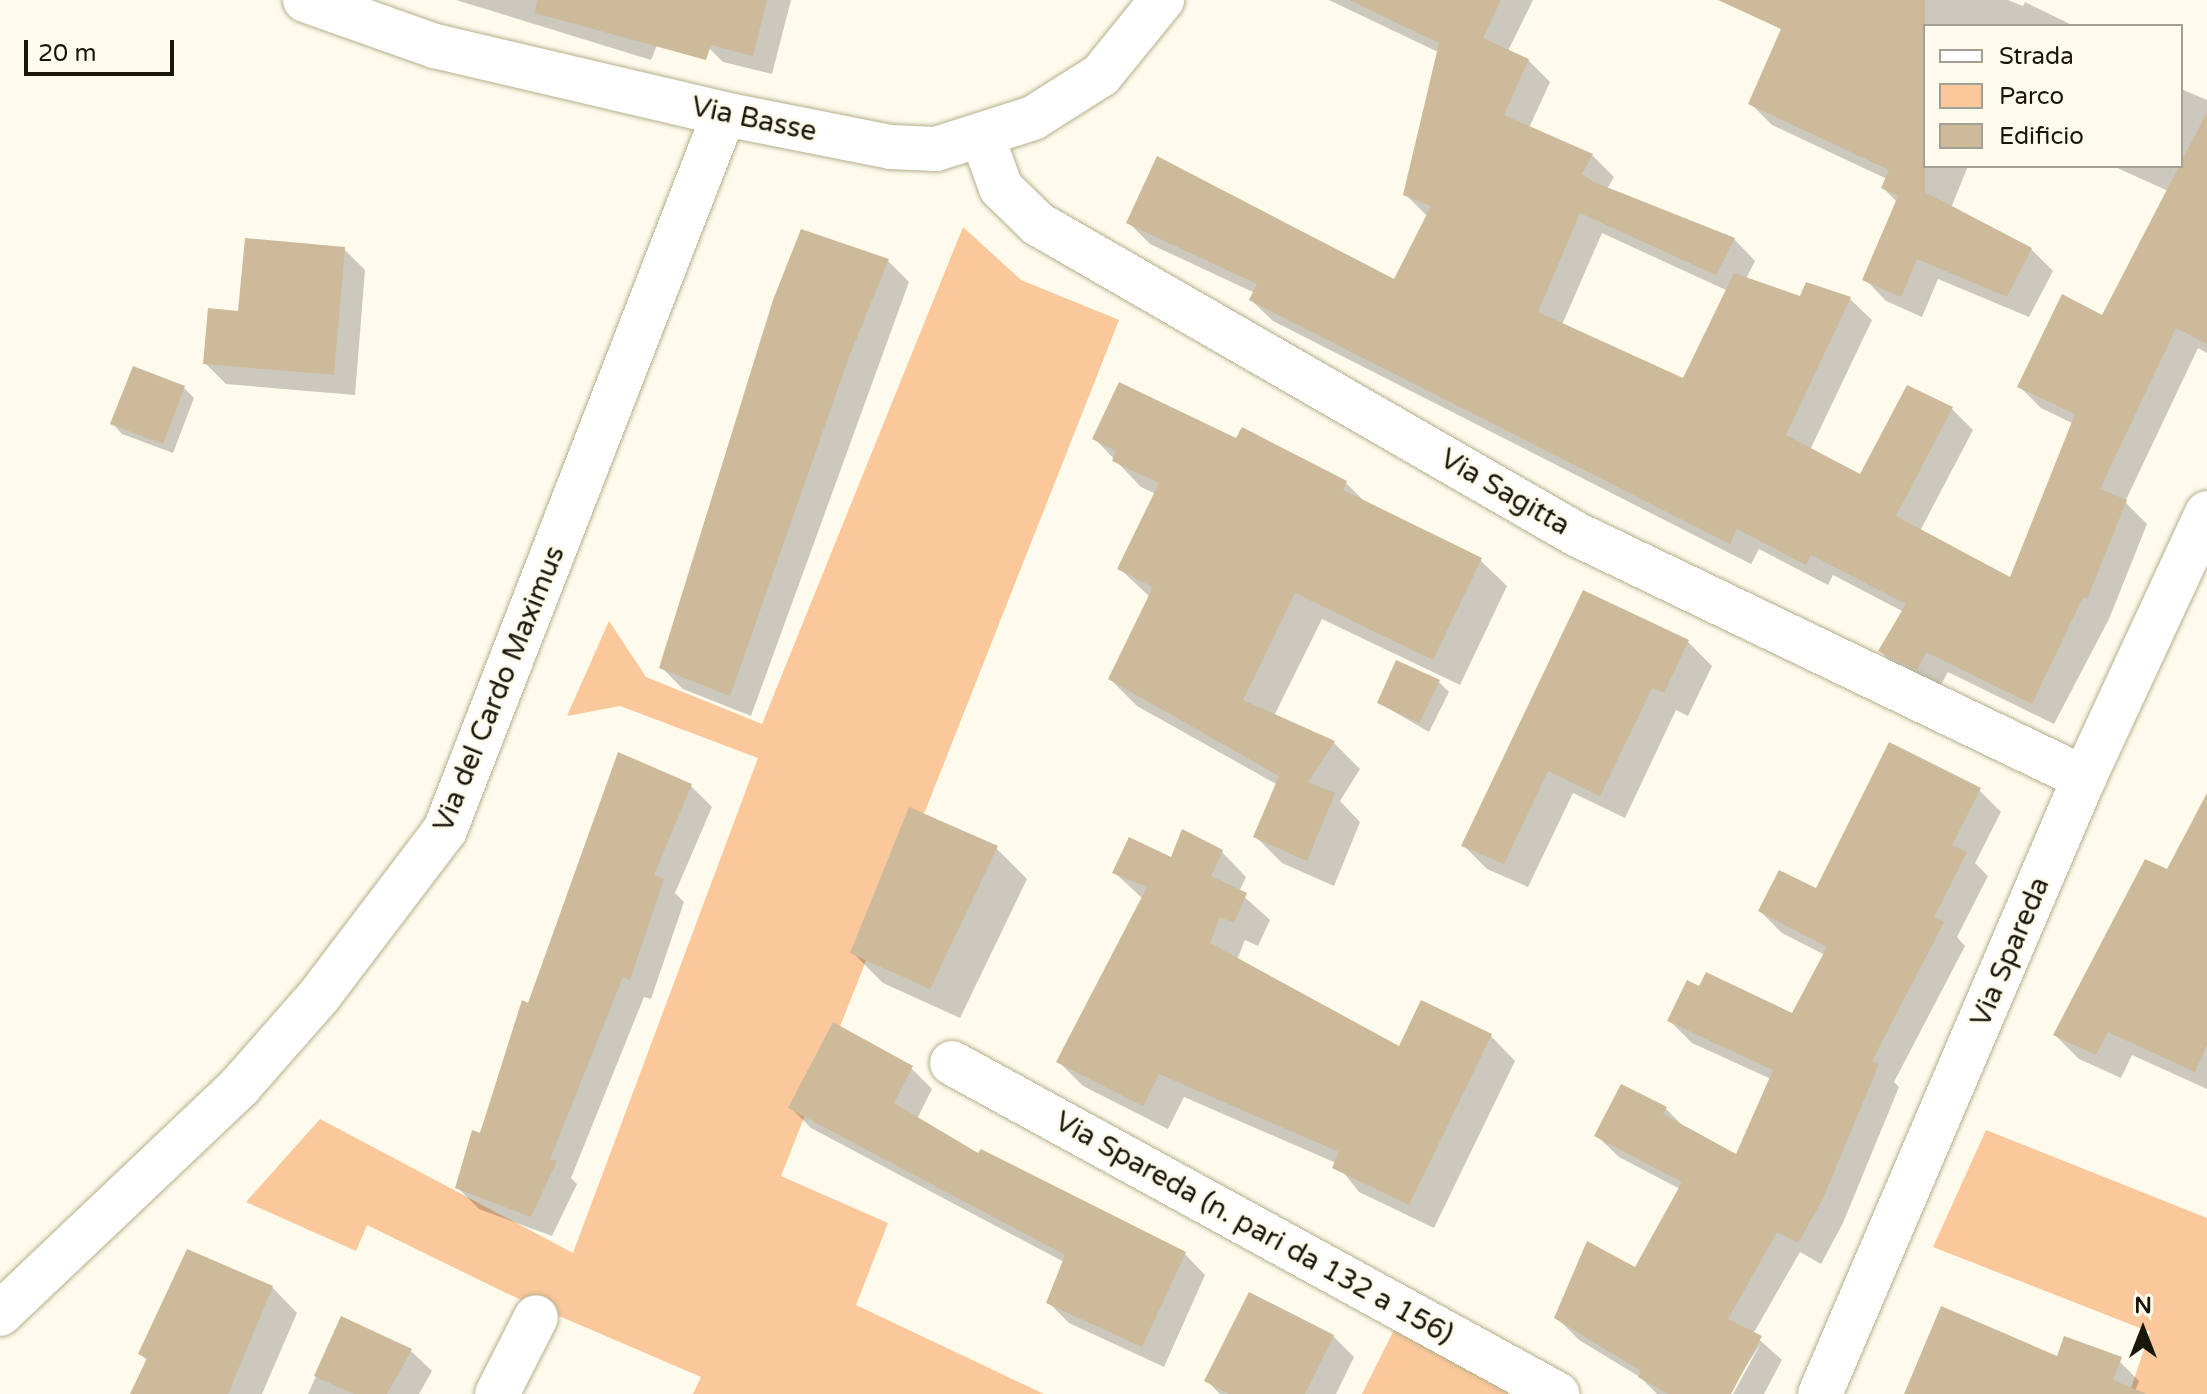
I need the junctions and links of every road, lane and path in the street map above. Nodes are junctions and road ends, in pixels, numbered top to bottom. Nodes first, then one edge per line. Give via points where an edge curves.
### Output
1 (305, 0) edge
2 (1162, 0) edge
3 (724, 114) junction
4 (982, 136) junction
5 (2207, 513) edge
6 (2084, 778) junction
7 (952, 1063) dead end
8 (0, 1314) edge
9 (536, 1317) dead end
10 (497, 1394) edge
11 (1557, 1394) edge
12 (1820, 1394) edge

1 - 3 street, Via Basse via 435,46
2 - 4 street, Via Basse via 1101,75 1033,118
3 - 4 street, Via Basse via 891,147 936,149
3 - 8 street, Via del Cardo Maximus via 445,830 319,996 240,1086
4 - 6 street, Via Sagitta via 1001,188 1038,224 1576,534
5 - 6 street, Via Spareda
6 - 12 street, Via Spareda
7 - 11 street, Via Spareda (n. pari da 132 a 156)
9 - 10 street

